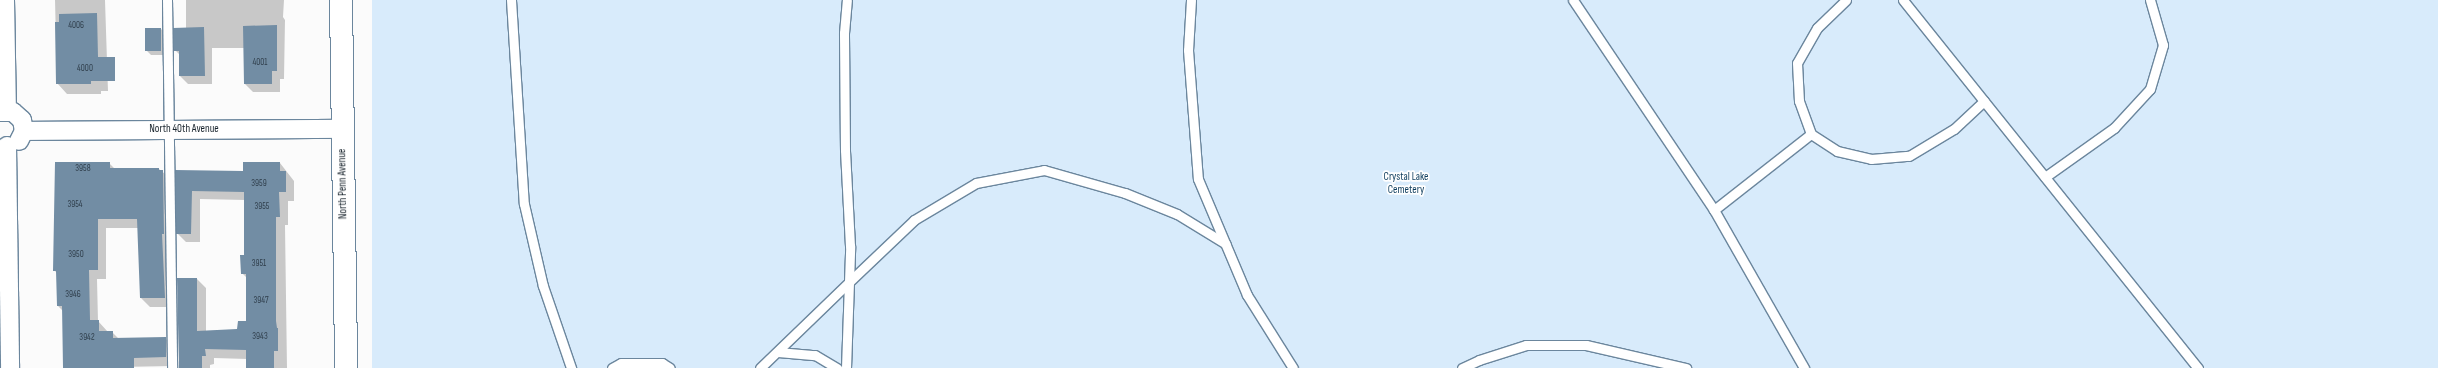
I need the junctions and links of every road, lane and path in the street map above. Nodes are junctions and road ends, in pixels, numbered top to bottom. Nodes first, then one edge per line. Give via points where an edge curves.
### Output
1 (5, 0) edge
2 (167, 0) edge
3 (341, 0) edge
4 (511, 0) edge
5 (847, 0) edge
6 (1191, 0) edge
7 (1573, 0) edge
8 (1846, 0) edge
9 (1903, 0) edge
10 (2150, 0) edge
11 (1984, 101) junction
12 (3, 112) edge
13 (169, 129) junction
14 (343, 129) junction
15 (24, 131) junction
16 (1811, 134) junction
17 (4, 145) edge
18 (2045, 177) junction
19 (1714, 210) junction
20 (1226, 244) junction
21 (849, 282) junction
22 (778, 352) junction
23 (10, 368) edge
24 (172, 368) edge
25 (346, 368) edge
26 (571, 368) edge
27 (612, 368) edge
28 (670, 368) edge
29 (760, 368) edge
30 (837, 368) edge
31 (846, 368) edge
32 (1293, 368) edge
33 (1462, 368) edge
34 (1686, 368) edge
35 (1804, 368) edge
36 (2198, 368) edge

1 - 12 street
2 - 13 lane
3 - 14 main road, North Penn Avenue
4 - 26 lane via 524,204 543,286
5 - 21 lane via 844,33
6 - 20 lane via 1188,50 1198,179
7 - 19 lane
8 - 16 lane via 1817,28 1797,62 1799,101
9 - 11 lane
10 - 18 lane via 2163,45 2150,89 2114,128
11 - 16 lane via 1954,128 1909,156 1871,159 1837,151
11 - 18 lane
12 - 15 street via 18,115
13 - 14 street, North 40th Avenue
13 - 15 street, North 40th Avenue
13 - 24 lane
14 - 25 main road, North Penn Avenue
15 - 17 street via 19,142
16 - 19 lane
17 - 23 street
18 - 36 lane
19 - 35 lane
20 - 21 lane via 1177,214 1125,193 1044,170 976,183 914,220
20 - 32 lane via 1247,295
21 - 22 lane
21 - 31 lane
22 - 29 lane
22 - 30 lane via 815,355
27 - 28 lane via 621,363 662,363
33 - 34 lane via 1526,345 1586,345

